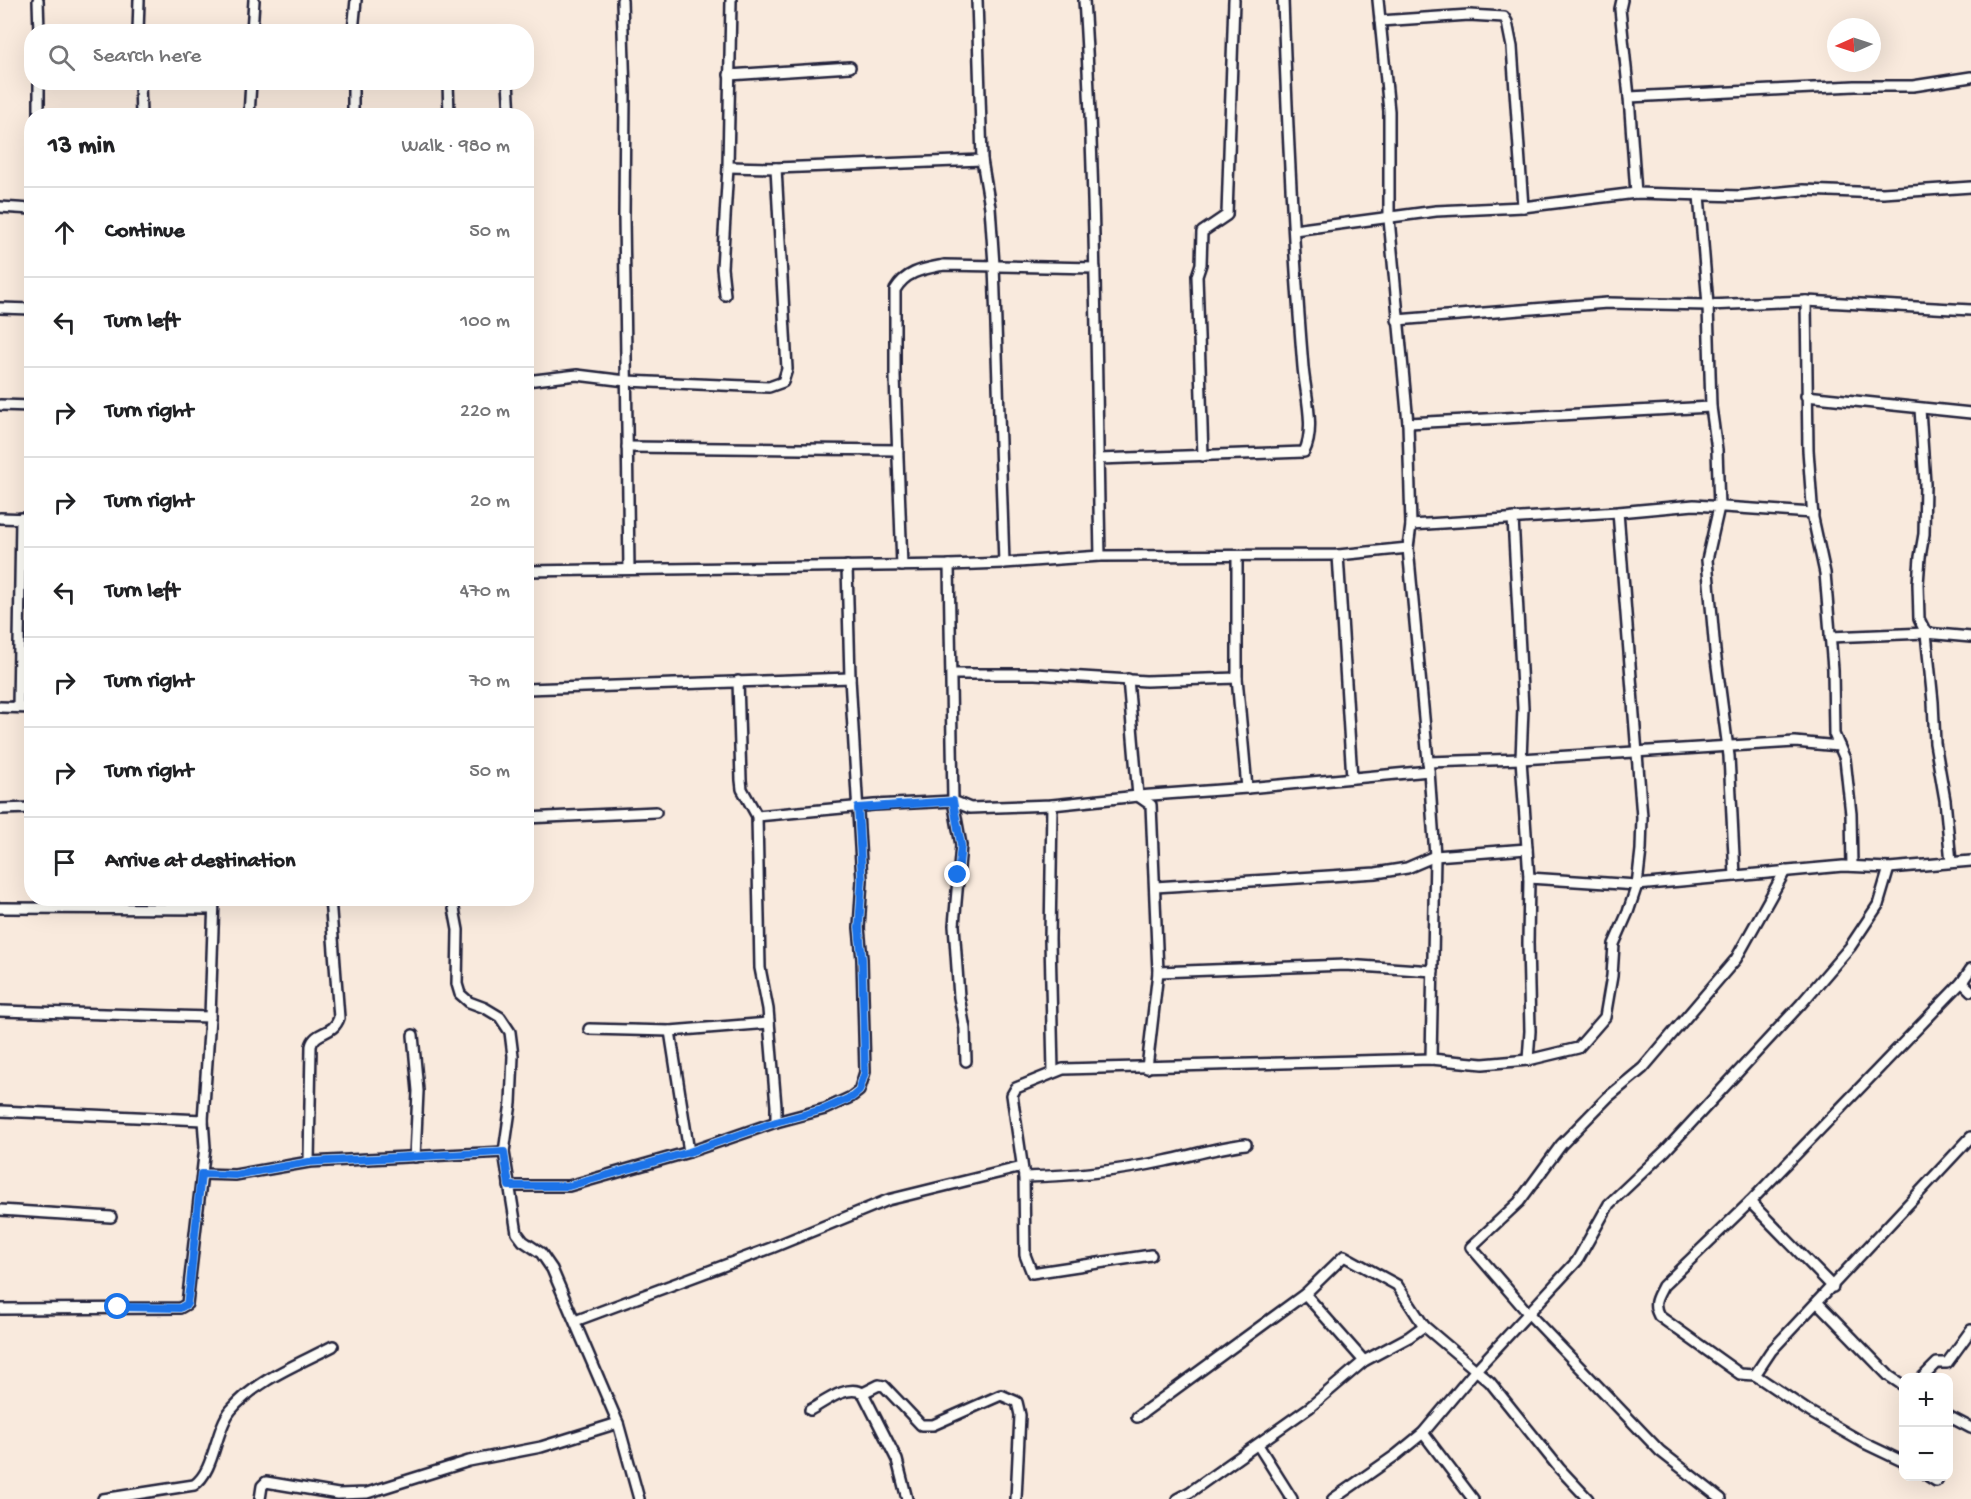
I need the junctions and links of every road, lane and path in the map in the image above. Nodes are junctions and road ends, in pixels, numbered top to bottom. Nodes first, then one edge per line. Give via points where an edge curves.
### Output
1 (38, 0) edge
2 (139, 0) edge
3 (254, 0) edge
4 (356, 0) edge
5 (622, 0) edge
6 (731, 0) edge
7 (977, 0) edge
8 (1084, 0) edge
9 (1234, 0) edge
10 (1282, 0) edge
11 (1378, 0) edge
12 (1622, 0) edge
13 (1380, 21) junction
14 (39, 24) edge
15 (138, 24) edge
16 (252, 24) edge
17 (354, 24) edge
18 (850, 67) dead end
19 (729, 75) junction
20 (1971, 77) edge
21 (39, 90) edge
22 (140, 90) edge
23 (251, 90) edge
24 (353, 90) edge
25 (448, 90) edge
26 (508, 90) edge
27 (1629, 97) junction
28 (39, 108) edge
29 (141, 108) edge
30 (249, 108) edge
31 (353, 108) edge
32 (449, 108) edge
33 (510, 108) edge
34 (982, 160) junction
35 (728, 167) junction
36 (776, 168) junction
37 (1971, 188) edge
38 (1636, 193) junction
39 (1699, 195) junction
40 (0, 207) edge
41 (1523, 207) junction
42 (24, 208) edge
43 (1389, 219) junction
44 (1294, 230) junction
45 (994, 265) junction
46 (1095, 268) junction
47 (725, 295) dead end
48 (1806, 301) junction
49 (1708, 305) junction
50 (0, 308) edge
51 (24, 309) edge
52 (1971, 310) edge
53 (1397, 320) junction
54 (534, 380) edge
55 (626, 381) junction
56 (1806, 396) junction
57 (0, 405) edge
58 (24, 405) edge
59 (1711, 407) junction
60 (1920, 409) junction
61 (1971, 413) edge
62 (1408, 423) junction
63 (627, 447) junction
64 (898, 450) junction
65 (1203, 456) junction
66 (1098, 459) junction
67 (1719, 507) junction
68 (1618, 512) junction
69 (1813, 513) junction
70 (0, 518) edge
71 (21, 518) junction
72 (24, 518) edge
73 (1513, 518) junction
74 (1411, 525) junction
75 (1408, 548) junction
76 (1338, 555) junction
77 (1100, 556) junction
78 (1237, 556) junction
79 (1004, 563) junction
80 (949, 565) junction
81 (847, 566) junction
82 (902, 566) junction
83 (629, 569) junction
84 (534, 571) edge
85 (1926, 633) junction
86 (1830, 637) junction
87 (1971, 637) edge
88 (952, 674) junction
89 (850, 678) junction
90 (1237, 678) junction
91 (1128, 679) junction
92 (738, 681) junction
93 (534, 689) edge
94 (0, 707) edge
95 (18, 708) junction
96 (24, 708) edge
97 (1728, 745) junction
98 (1839, 746) junction
99 (1637, 750) junction
100 (1521, 759) junction
101 (1429, 767) junction
102 (1352, 778) junction
103 (1247, 788) junction
104 (1138, 796) junction
105 (953, 801) junction
106 (1052, 805) junction
107 (24, 808) edge
108 (858, 808) junction
109 (0, 809) edge
110 (656, 812) dead end
111 (757, 816) junction
112 (534, 818) edge
113 (1527, 849) junction
114 (1435, 856) junction
115 (1971, 861) edge
116 (1951, 862) junction
117 (1852, 866) junction
118 (1889, 868) junction
119 (1785, 871) junction
120 (1735, 876) junction
121 (1529, 878) junction
122 (1637, 885) junction
123 (1155, 887) junction
124 (213, 906) edge
125 (331, 906) edge
126 (454, 906) edge
127 (0, 908) edge
128 (213, 909) junction
129 (1971, 969) edge
130 (1433, 971) junction
131 (1158, 972) junction
132 (1962, 982) junction
133 (1971, 991) edge
134 (0, 1011) edge
135 (210, 1017) junction
136 (769, 1023) junction
137 (589, 1029) dead end
138 (670, 1031) junction
139 (413, 1035) dead end
140 (1431, 1059) junction
141 (1528, 1060) junction
142 (966, 1061) dead end
143 (1147, 1068) junction
144 (1053, 1072) junction
145 (0, 1111) edge
146 (203, 1120) junction
147 (776, 1122) junction
148 (1971, 1137) edge
149 (1246, 1144) dead end
150 (504, 1152) junction
151 (689, 1152) junction
152 (415, 1157) junction
153 (309, 1162) junction
154 (1022, 1167) junction
155 (201, 1174) junction
156 (1024, 1177) junction
157 (509, 1186) junction
158 (1750, 1202) junction
159 (0, 1210) edge
160 (111, 1217) dead end
161 (1151, 1255) dead end
162 (1833, 1287) junction
163 (1305, 1294) junction
164 (1818, 1303) junction
165 (0, 1309) edge
166 (1528, 1313) junction
167 (575, 1321) junction
168 (1424, 1326) junction
169 (1971, 1330) edge
170 (333, 1346) dead end
171 (1364, 1361) junction
172 (1475, 1371) junction
173 (1926, 1373) edge
174 (1755, 1375) junction
175 (1899, 1383) edge
176 (863, 1393) junction
177 (810, 1410) dead end
178 (1137, 1417) dead end
179 (1953, 1419) edge
180 (618, 1423) junction
181 (1971, 1428) edge
182 (1423, 1433) junction
183 (1258, 1445) junction
184 (1899, 1460) edge
185 (1346, 1496) edge
186 (103, 1499) edge
187 (260, 1499) edge
188 (639, 1499) edge
189 (907, 1499) edge
190 (1016, 1499) edge
191 (1177, 1499) edge
192 (1292, 1499) edge
193 (1334, 1499) edge
194 (1473, 1499) edge
195 (1588, 1499) edge
196 (1721, 1499) edge

1 - 14 street
2 - 15 street
3 - 16 street
4 - 17 street
5 - 55 street
6 - 19 street
7 - 34 street
8 - 46 street
9 - 65 street via 1227,215 1202,232 1197,276
10 - 44 street
11 - 13 street
12 - 27 street
13 - 41 street via 1469,15 1504,17 1512,47
13 - 43 street via 1389,111
18 - 19 street
19 - 35 street
20 - 27 street via 1913,87 1855,86
21 - 28 street
22 - 29 street
23 - 30 street
24 - 31 street
25 - 32 street
26 - 33 street
27 - 38 street
34 - 36 street
34 - 45 street
35 - 36 street
35 - 47 street via 722,268
36 - 55 street via 787,369 783,382 769,387
37 - 39 street
38 - 39 street
38 - 41 street
39 - 49 street
40 - 42 street
41 - 43 street via 1436,211
43 - 44 street
43 - 53 street
44 - 65 street via 1309,444 1304,452
45 - 46 street
45 - 64 street via 944,265 920,269 900,280 895,290
45 - 79 street
46 - 66 street
48 - 49 street
48 - 52 street
48 - 56 street
49 - 53 street via 1607,303
49 - 59 street
50 - 51 street
53 - 62 street
54 - 55 street via 577,375
55 - 63 street
56 - 60 street
56 - 69 street
57 - 58 street
59 - 62 street
59 - 67 street via 1718,450
60 - 61 street
60 - 85 street via 1925,484 1918,584 1919,619
62 - 74 street
63 - 64 street
63 - 83 street
64 - 82 street
65 - 66 street
66 - 77 street
67 - 68 street via 1694,505
67 - 69 street
67 - 97 street via 1707,560
68 - 73 street
68 - 99 street
69 - 86 street via 1825,573
70 - 71 street
71 - 72 street
71 - 95 street
73 - 74 street
73 - 100 street via 1523,708
74 - 75 street
75 - 76 street
75 - 101 street
76 - 78 street
76 - 102 street
77 - 78 street
77 - 79 street
78 - 90 street
79 - 80 street
80 - 82 street
80 - 88 street
81 - 82 street
81 - 83 street
81 - 89 street
83 - 84 street
85 - 86 street
85 - 87 street
85 - 116 street
86 - 98 street via 1834,734
88 - 91 street
88 - 105 street
89 - 92 street
89 - 108 street
90 - 91 street
90 - 103 street
91 - 104 street
92 - 93 street
92 - 111 street via 742,789
94 - 95 street
95 - 96 street
97 - 98 street via 1795,742
97 - 99 street
97 - 120 street
98 - 117 street via 1845,759 1851,814
99 - 100 street
99 - 122 street via 1642,817
100 - 101 street
100 - 113 street
101 - 102 street
101 - 114 street
102 - 103 street
103 - 104 street
104 - 106 street
104 - 123 street via 1151,805
105 - 106 street via 970,808
105 - 108 street
105 - 142 street via 961,845 954,925
106 - 144 street
107 - 109 street
108 - 111 street
108 - 147 street via 865,1072 859,1091 852,1097
110 - 112 street
111 - 136 street via 760,968
113 - 114 street
113 - 121 street
114 - 123 street via 1407,868 1376,873
114 - 130 street
115 - 116 street
116 - 118 street
117 - 118 street
117 - 119 street
118 - 166 street via 1878,905 1850,947 1665,1151 1609,1204 1577,1261
119 - 120 street
119 - 166 street via 1736,959 1643,1068 1569,1137 1519,1202 1471,1247
120 - 122 street
121 - 122 street
121 - 141 street
122 - 141 street via 1614,944 1605,1017 1578,1048
123 - 131 street
124 - 128 street
125 - 153 street via 339,1018 333,1029 316,1037 311,1046
126 - 150 street via 460,994 500,1017 510,1032 511,1103
127 - 128 street
128 - 135 street
129 - 132 street
130 - 131 street via 1346,965
130 - 140 street
131 - 143 street
132 - 133 street
132 - 158 street
134 - 135 street
135 - 146 street
136 - 138 street
136 - 147 street
137 - 138 street
138 - 151 street
139 - 152 street via 418,1091
140 - 141 street via 1483,1064
140 - 143 street
143 - 144 street
144 - 154 street via 1016,1088 1012,1095
145 - 146 street
146 - 155 street
147 - 151 street
148 - 162 street
149 - 156 street via 1099,1171
150 - 152 street
150 - 157 street
151 - 157 street via 569,1186
152 - 153 street
153 - 155 street via 235,1175
154 - 156 street
154 - 167 street via 888,1200
155 - 165 street via 187,1304 180,1308
156 - 161 street via 1025,1255 1032,1273
157 - 167 street via 517,1233 541,1253 552,1269
158 - 162 street
158 - 174 street via 1663,1286 1655,1308 1666,1322 1740,1374
159 - 160 street
162 - 164 street
163 - 168 street via 1344,1257 1396,1285
163 - 171 street
163 - 178 street
164 - 174 street via 1771,1351
164 - 175 street
166 - 172 street
166 - 196 street via 1660,1451
167 - 180 street
168 - 171 street
168 - 172 street
169 - 173 street via 1947,1363 1937,1363
170 - 186 street via 250,1392 229,1412 200,1481 194,1485
171 - 183 street
172 - 182 street
172 - 195 street via 1490,1382
174 - 184 street via 1819,1417
176 - 177 street via 847,1391
176 - 189 street via 897,1460
176 - 190 street via 884,1386 921,1425 933,1425 1000,1395 1017,1402 1020,1415
179 - 181 street
180 - 187 street via 541,1447 469,1461 367,1493 338,1494 266,1482
180 - 188 street
182 - 185 street
182 - 194 street
183 - 191 street
183 - 192 street
185 - 193 street

